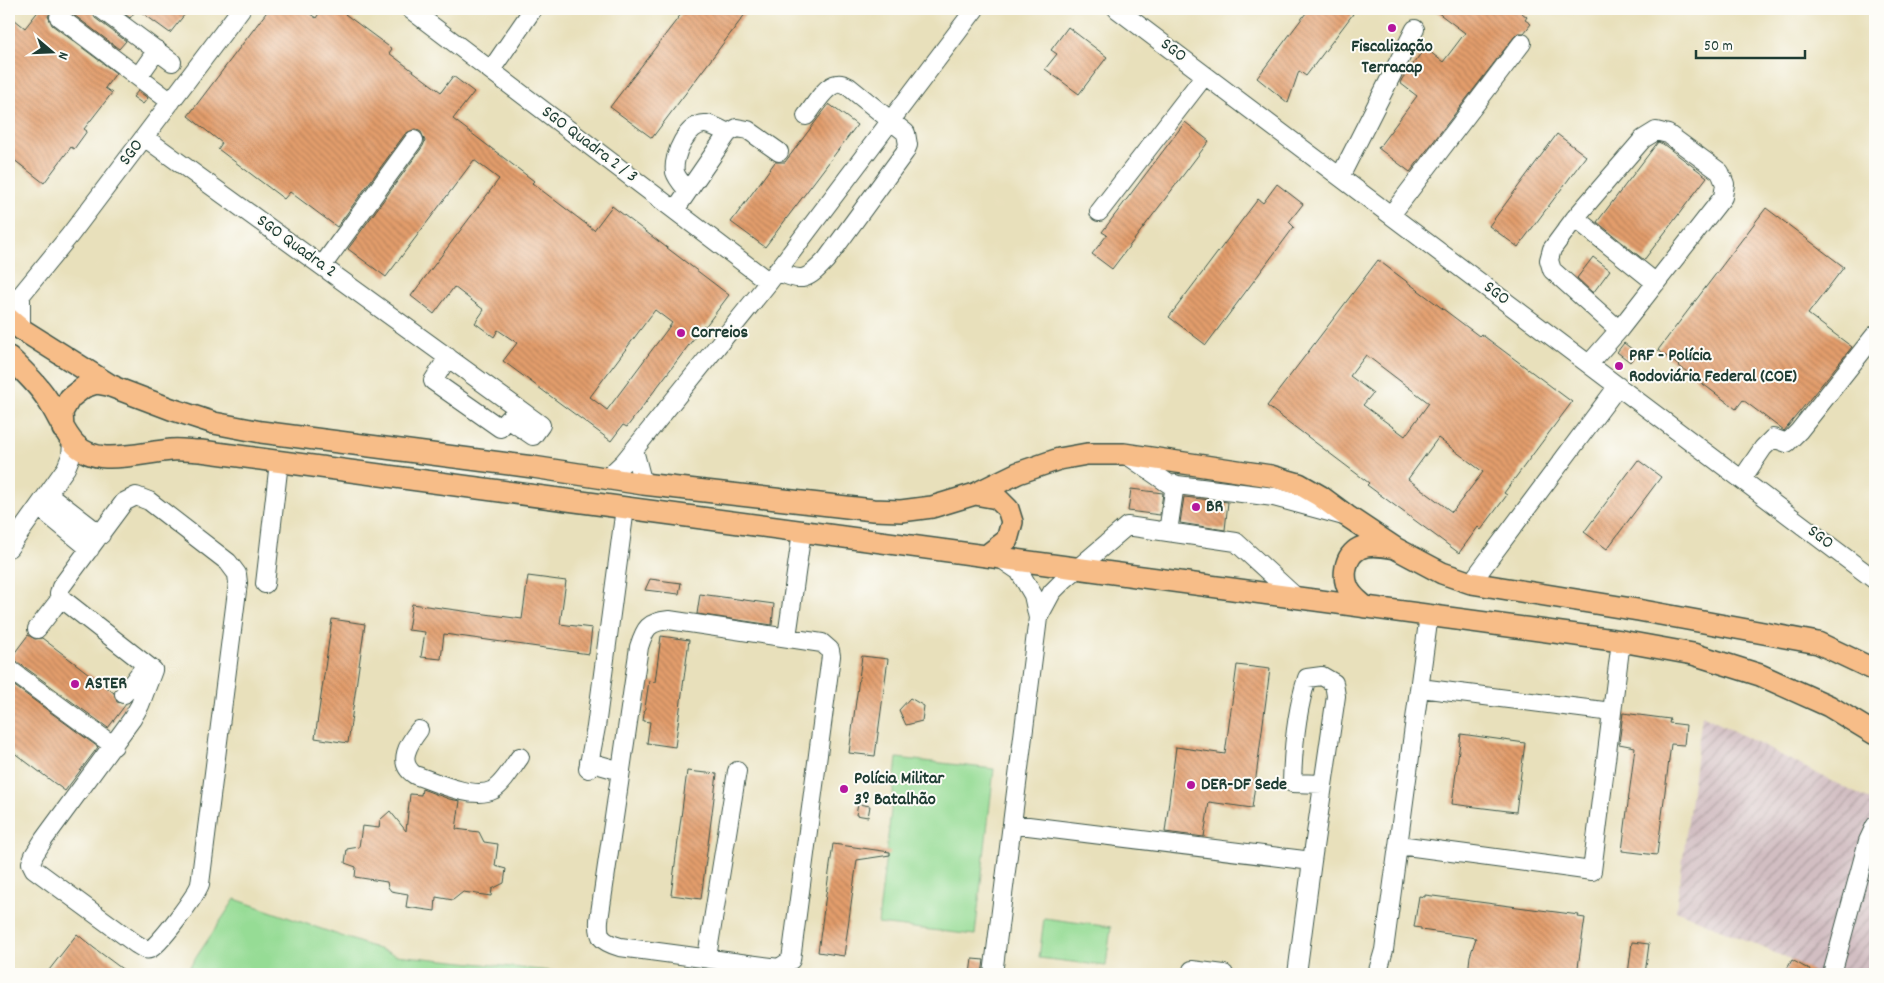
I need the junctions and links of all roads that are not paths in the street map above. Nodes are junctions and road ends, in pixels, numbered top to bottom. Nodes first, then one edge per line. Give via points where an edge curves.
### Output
1 (101, 9) edge
2 (241, 9) edge
3 (410, 9) edge
4 (533, 9) edge
5 (975, 9) edge
6 (1117, 9) edge
7 (59, 17) dead end
8 (1415, 29) dead end
9 (1522, 44) dead end
10 (157, 50) junction
11 (172, 62) dead end
12 (491, 70) junction
13 (1205, 75) junction
14 (138, 77) junction
15 (170, 102) junction
16 (806, 116) dead end
17 (891, 120) junction
18 (728, 133) junction
19 (144, 136) junction
20 (414, 140) dead end
21 (779, 152) dead end
22 (1340, 176) junction
23 (688, 192) junction
24 (675, 210) junction
25 (1099, 212) dead end
26 (1391, 215) junction
27 (1575, 218) junction
28 (322, 266) junction
29 (773, 276) junction
30 (1656, 282) junction
31 (15, 297) edge
32 (15, 324) edge
33 (1619, 330) junction
34 (1875, 334) edge
35 (9, 357) edge
36 (448, 357) junction
37 (1589, 364) junction
38 (113, 386) junction
39 (1618, 386) junction
40 (67, 436) junction
41 (634, 450) junction
42 (1124, 454) junction
43 (279, 462) junction
44 (608, 477) junction
45 (1742, 479) junction
46 (643, 484) junction
47 (1175, 484) junction
48 (975, 494) junction
49 (43, 501) junction
50 (626, 508) junction
51 (1347, 516) junction
52 (802, 532) junction
53 (1168, 532) junction
54 (95, 542) junction
55 (9, 548) edge
56 (1395, 548) junction
57 (993, 557) junction
58 (1079, 568) junction
59 (1875, 580) edge
60 (1471, 583) junction
61 (265, 584) dead end
62 (61, 598) junction
63 (1298, 598) junction
64 (1365, 607) junction
65 (1429, 615) junction
66 (1038, 618) junction
67 (37, 629) dead end
68 (787, 637) junction
69 (1621, 641) junction
70 (150, 667) junction
71 (9, 669) edge
72 (1875, 670) edge
73 (1420, 688) junction
74 (124, 694) dead end
75 (1612, 712) junction
76 (419, 730) dead end
77 (1875, 734) edge
78 (114, 746) junction
79 (520, 757) dead end
80 (621, 771) junction
81 (737, 771) dead end
82 (1323, 784) junction
83 (1012, 824) junction
84 (1875, 826) edge
85 (1399, 845) junction
86 (1312, 861) junction
87 (707, 958) junction
88 (1192, 970) dead end
89 (992, 974) edge
90 (1224, 974) edge
91 (1297, 974) edge
92 (1376, 974) edge
93 (1832, 974) edge

1 - 10 street
2 - 15 street, SGO
3 - 12 street, SGO Quadra 2 / 3
4 - 12 street
5 - 17 street
6 - 13 street, SGO
7 - 14 street
8 - 22 street
9 - 26 street
10 - 11 street
10 - 14 street
12 - 24 street, SGO Quadra 2 / 3
13 - 22 street, SGO
13 - 25 street
14 - 15 street
15 - 19 street, SGO
16 - 17 street via 829,87 841,84
17 - 29 street
17 - 29 street, SGO Quadra 2 / 3 via 906,133 906,152 826,260 803,278
18 - 21 street via 737,128 748,130
18 - 23 street
18 - 23 street via 707,124 697,125 688,132 676,155 675,171
19 - 28 street, SGO Quadra 2
19 - 31 street, SGO via 70,235
20 - 28 street
22 - 26 street, SGO
23 - 24 street
24 - 29 street, SGO Quadra 2 / 3
26 - 37 street, SGO
27 - 30 street
27 - 30 street via 1643,139 1656,131 1668,134 1720,172 1725,184 1723,197
27 - 33 street via 1552,249 1549,260 1552,270
28 - 36 street, SGO Quadra 2
29 - 41 street
30 - 33 street
31 - 32 street, SGO
32 - 38 main road
33 - 37 street
34 - 45 street via 1799,431 1787,443 1773,438
35 - 40 main road via 49,401
36 - 36 street, SGO Quadra 2 via 541,425 533,436 508,418 500,428 433,381
37 - 39 street, SGO
38 - 40 main road via 96,383 84,387 70,398 62,412
38 - 44 main road via 214,423 261,432
39 - 45 street, SGO
39 - 60 street
40 - 43 main road via 95,456 172,450
40 - 49 street via 71,456
41 - 44 street
41 - 46 street
42 - 47 street via 1169,484
42 - 48 main road via 1087,454 1059,459 1018,473
42 - 51 main road via 1271,476 1306,488
43 - 50 main road
43 - 61 street
44 - 46 main road
45 - 59 street, SGO
46 - 48 main road via 901,511 932,507
47 - 51 street via 1274,497
47 - 53 street
48 - 57 main road via 997,498 1008,509 1012,522 1007,540
49 - 54 street
49 - 55 street
50 - 52 main road
50 - 80 street via 589,766
51 - 56 main road
52 - 57 main road
52 - 68 street
53 - 58 street via 1127,526
53 - 63 street via 1236,542
54 - 62 street via 61,587 58,594
54 - 78 street via 124,502 136,496 149,501 228,562 237,574 238,589 200,884 171,927 150,949 136,944 34,869 31,863 44,839
56 - 60 main road via 1442,573
56 - 64 main road via 1377,544 1360,548 1349,559 1344,571 1350,592
57 - 58 main road
57 - 66 street via 1019,571 1033,594
58 - 63 main road
58 - 66 street via 1052,592
60 - 72 main road via 1818,643
62 - 67 street
62 - 70 street
63 - 64 main road
64 - 65 main road
65 - 69 main road
65 - 73 street
66 - 83 street
68 - 80 street via 669,620 649,626 639,647
68 - 87 street via 822,643 830,650 831,656 791,960 778,968
69 - 75 street
69 - 77 main road via 1693,654 1760,675 1829,706
70 - 74 street
70 - 78 street via 140,705
71 - 78 street
73 - 75 street
73 - 85 street
75 - 85 street via 1592,871
76 - 79 street via 407,748 405,763 408,771 472,793 494,789
80 - 87 street via 599,920 600,935 603,941 620,947
81 - 87 street
82 - 82 street via 1336,696 1334,683 1322,676 1307,678 1302,693 1293,741 1292,783
82 - 86 street
83 - 86 street
83 - 89 street
84 - 93 street via 1868,841
85 - 92 street via 1384,950
86 - 91 street
88 - 90 street

